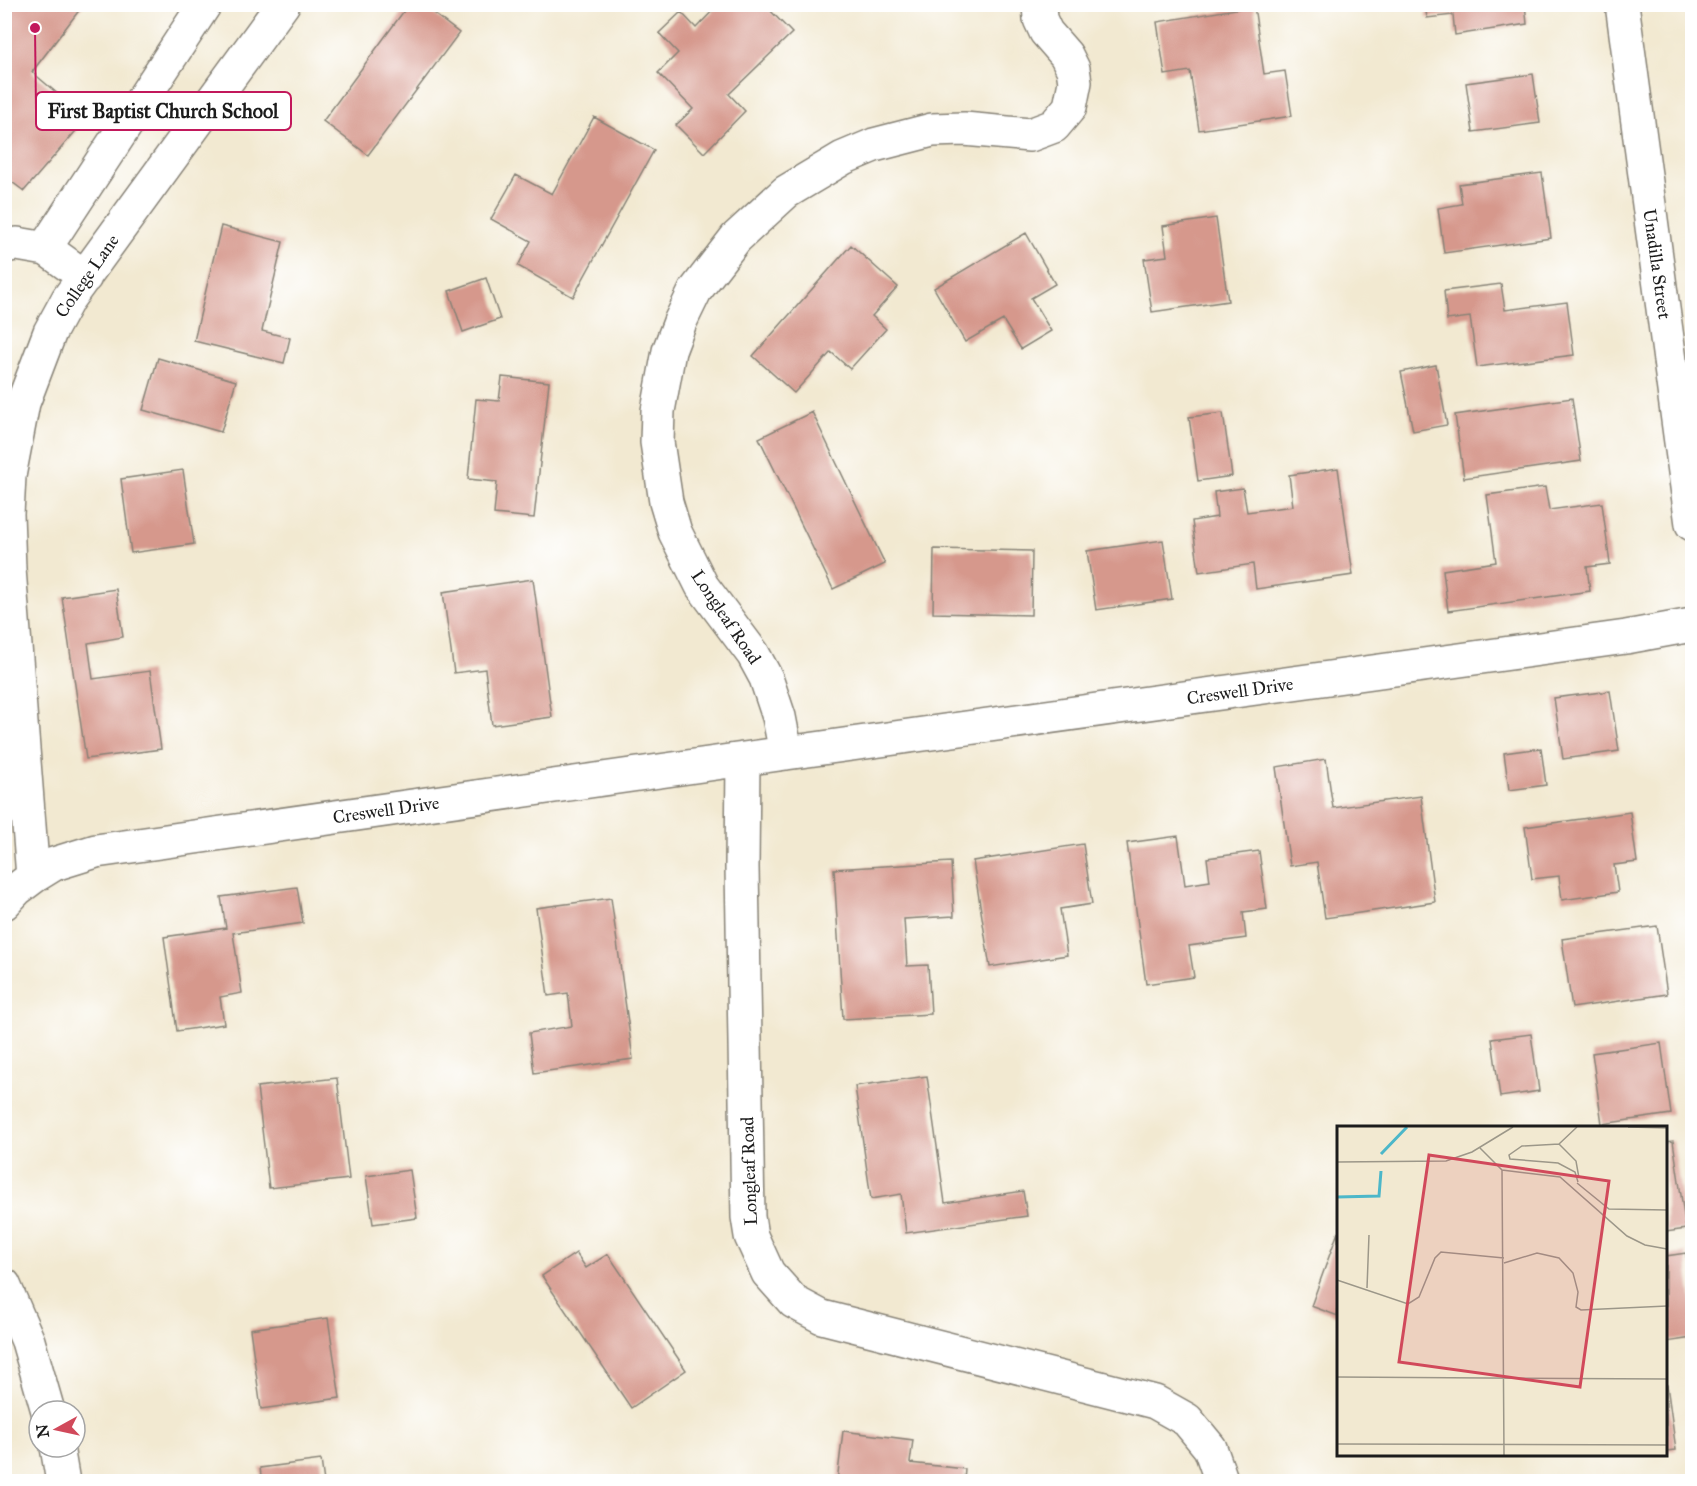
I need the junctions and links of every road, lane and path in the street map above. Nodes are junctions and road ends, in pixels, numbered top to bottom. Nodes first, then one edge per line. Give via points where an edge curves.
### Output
1 (205, 4) edge
2 (283, 4) edge
3 (1039, 4) edge
4 (1622, 4) edge
5 (18, 247) edge
6 (85, 277) junction
7 (1692, 524) edge
8 (1692, 626) edge
9 (786, 753) junction
10 (743, 759) junction
11 (33, 877) junction
12 (4, 903) edge
13 (4, 1285) edge
14 (45, 1399) edge
15 (59, 1459) edge
16 (63, 1482) edge
17 (1222, 1482) edge

1 - 5 street via 45,248
2 - 6 street, College Lane
3 - 9 street, Longleaf Road via 1046,33 1066,55 1075,82 1070,107 1054,126 1030,135 932,130 874,145 843,158 786,192 736,238 695,291 669,351 658,411 657,442 666,502 675,532 702,586 753,654 766,678
4 - 7 street, Unadilla Street
5 - 6 street
6 - 11 street, College Lane via 68,299 46,342 23,402 9,476 9,569
8 - 9 street, Creswell Drive
9 - 10 street, Creswell Drive
10 - 11 street, Creswell Drive via 96,851 54,864
10 - 17 street, Longleaf Road via 748,1217 768,1273 794,1302 822,1317 1155,1402 1187,1420 1210,1448
11 - 12 street
13 - 14 street via 28,1341
15 - 16 street

